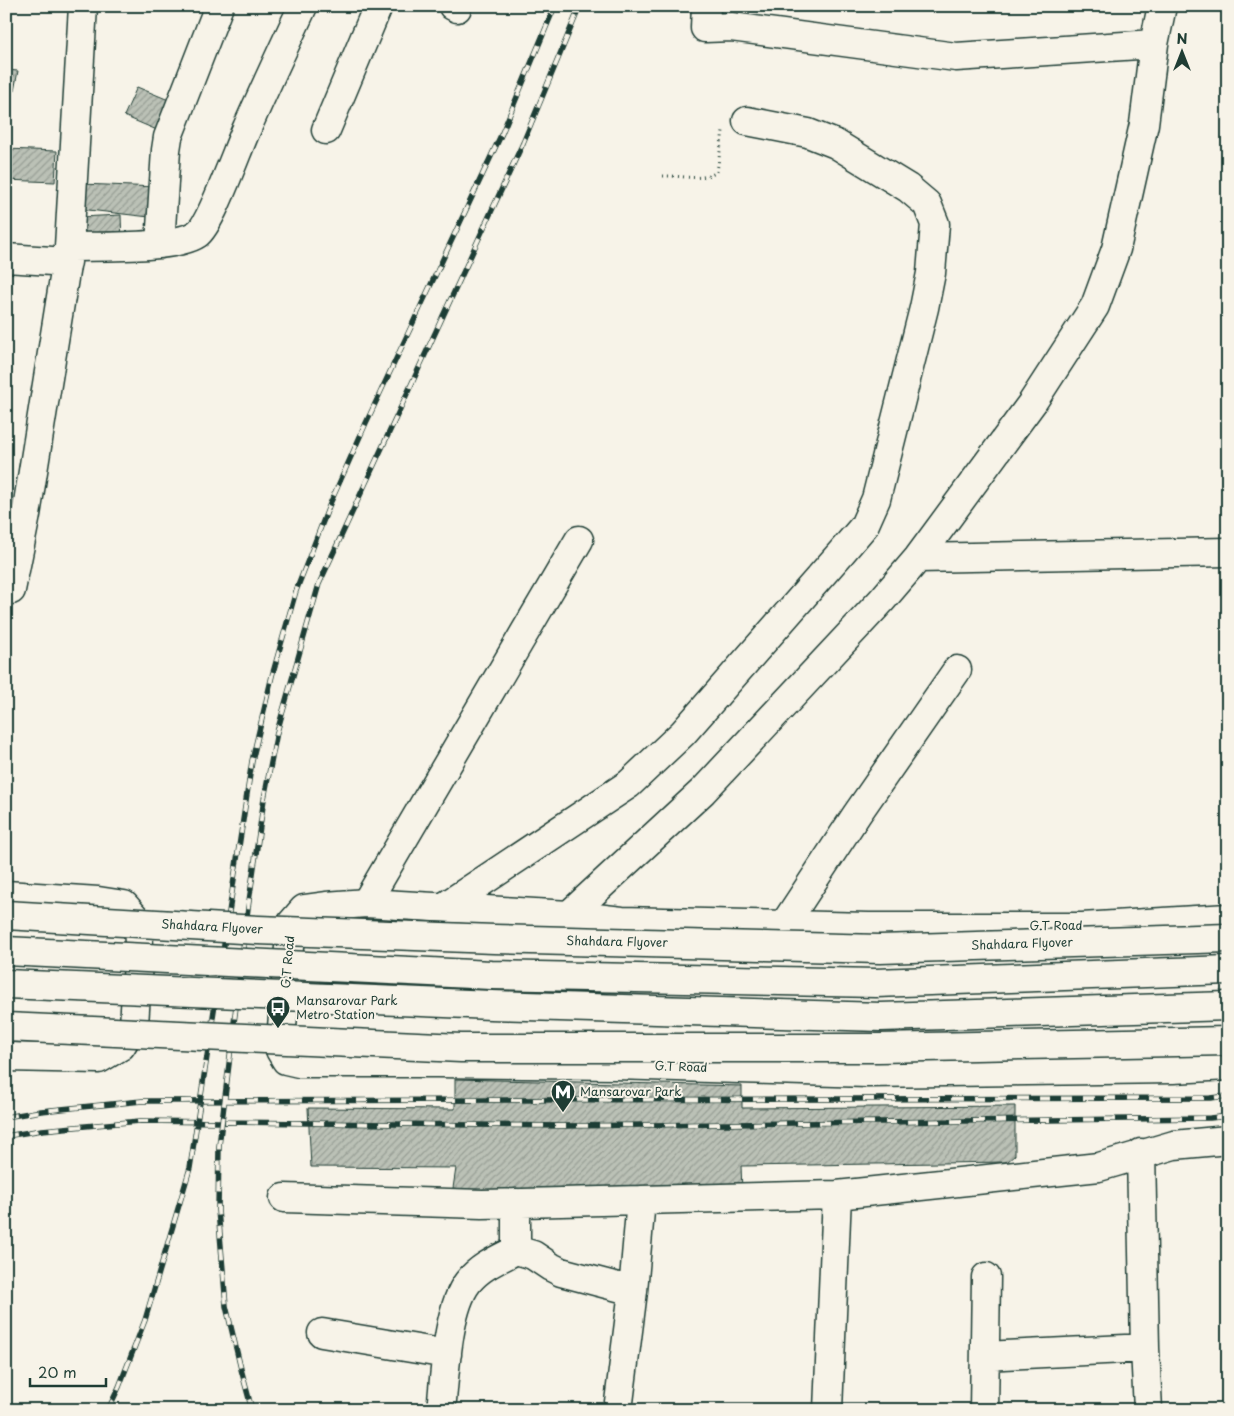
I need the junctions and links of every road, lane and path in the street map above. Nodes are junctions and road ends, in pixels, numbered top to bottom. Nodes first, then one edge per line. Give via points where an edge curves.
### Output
1 (84, 6) edge
2 (218, 6) edge
3 (303, 6) edge
4 (378, 6) edge
5 (706, 6) edge
6 (1162, 6) edge
7 (1154, 44) junction
8 (747, 121) joint
9 (326, 130) dead end
10 (663, 176) dead end
11 (160, 244) junction
12 (68, 255) junction
13 (6, 258) edge
14 (579, 540) dead end
15 (1228, 552) edge
16 (918, 558) junction
17 (6, 589) edge
18 (957, 670) dead end
19 (6, 894) edge
20 (366, 903) junction
21 (444, 908) junction
22 (6, 915) edge
23 (569, 915) junction
24 (1228, 918) edge
25 (784, 925) junction
26 (1228, 938) edge
27 (6, 951) edge
28 (1228, 970) edge
29 (6, 984) edge
30 (1228, 1006) edge
31 (6, 1028) edge
32 (1228, 1042) edge
33 (6, 1057) edge
34 (1228, 1066) edge
35 (1228, 1140) edge
36 (1141, 1153) junction
37 (837, 1196) junction
38 (284, 1198) dead end
39 (641, 1200) junction
40 (516, 1203) junction
41 (516, 1250) junction
42 (986, 1277) dead end
43 (633, 1291) junction
44 (322, 1333) dead end
45 (1145, 1348) junction
46 (447, 1354) junction
47 (985, 1356) junction
48 (441, 1410) edge
49 (618, 1410) edge
50 (828, 1410) edge
51 (984, 1410) edge
52 (1148, 1410) edge

1 - 12 main road
2 - 11 main road via 168,137
3 - 11 main road via 247,127 210,218 199,233
4 - 9 main road
5 - 7 main road via 705,28 731,27 956,56
6 - 7 main road
7 - 16 main road via 1144,124 1116,248 1094,306 1032,403
8 - 10 path via 725,118 716,172 711,176
8 - 21 main road via 808,133 836,144 908,188 927,204 935,224 924,308 876,499 864,526 676,740 629,784
11 - 12 main road
12 - 13 main road
12 - 17 main road via 26,515 11,590
14 - 20 main road
15 - 16 main road
16 - 23 main road via 703,792
18 - 25 main road
19 - 33 main road via 124,905 138,922 139,946 134,1025 121,1046 100,1059
20 - 21 main road, G.T Road
20 - 34 main road, G.T Road via 304,909 291,924 280,1050 286,1060 867,1073
21 - 23 main road, G.T Road
22 - 26 main road, Shahdara Flyover, bridge via 258,930 880,949
23 - 25 main road, G.T Road via 622,921
24 - 25 main road, G.T Road via 1082,927
27 - 28 main road, bridge via 491,975 866,982
29 - 30 main road, bridge via 501,1006 881,1017
31 - 32 main road, bridge via 461,1048 879,1048
35 - 36 main road via 1174,1144
36 - 37 main road via 1099,1167
36 - 45 main road
37 - 39 main road
37 - 50 main road
38 - 40 main road
39 - 40 main road
39 - 43 main road
40 - 41 main road
41 - 43 main road via 533,1255 561,1272
41 - 46 main road via 484,1267 468,1282 456,1303
42 - 47 main road
43 - 49 main road
44 - 46 main road
45 - 47 main road
45 - 52 main road
46 - 48 main road
47 - 51 main road

